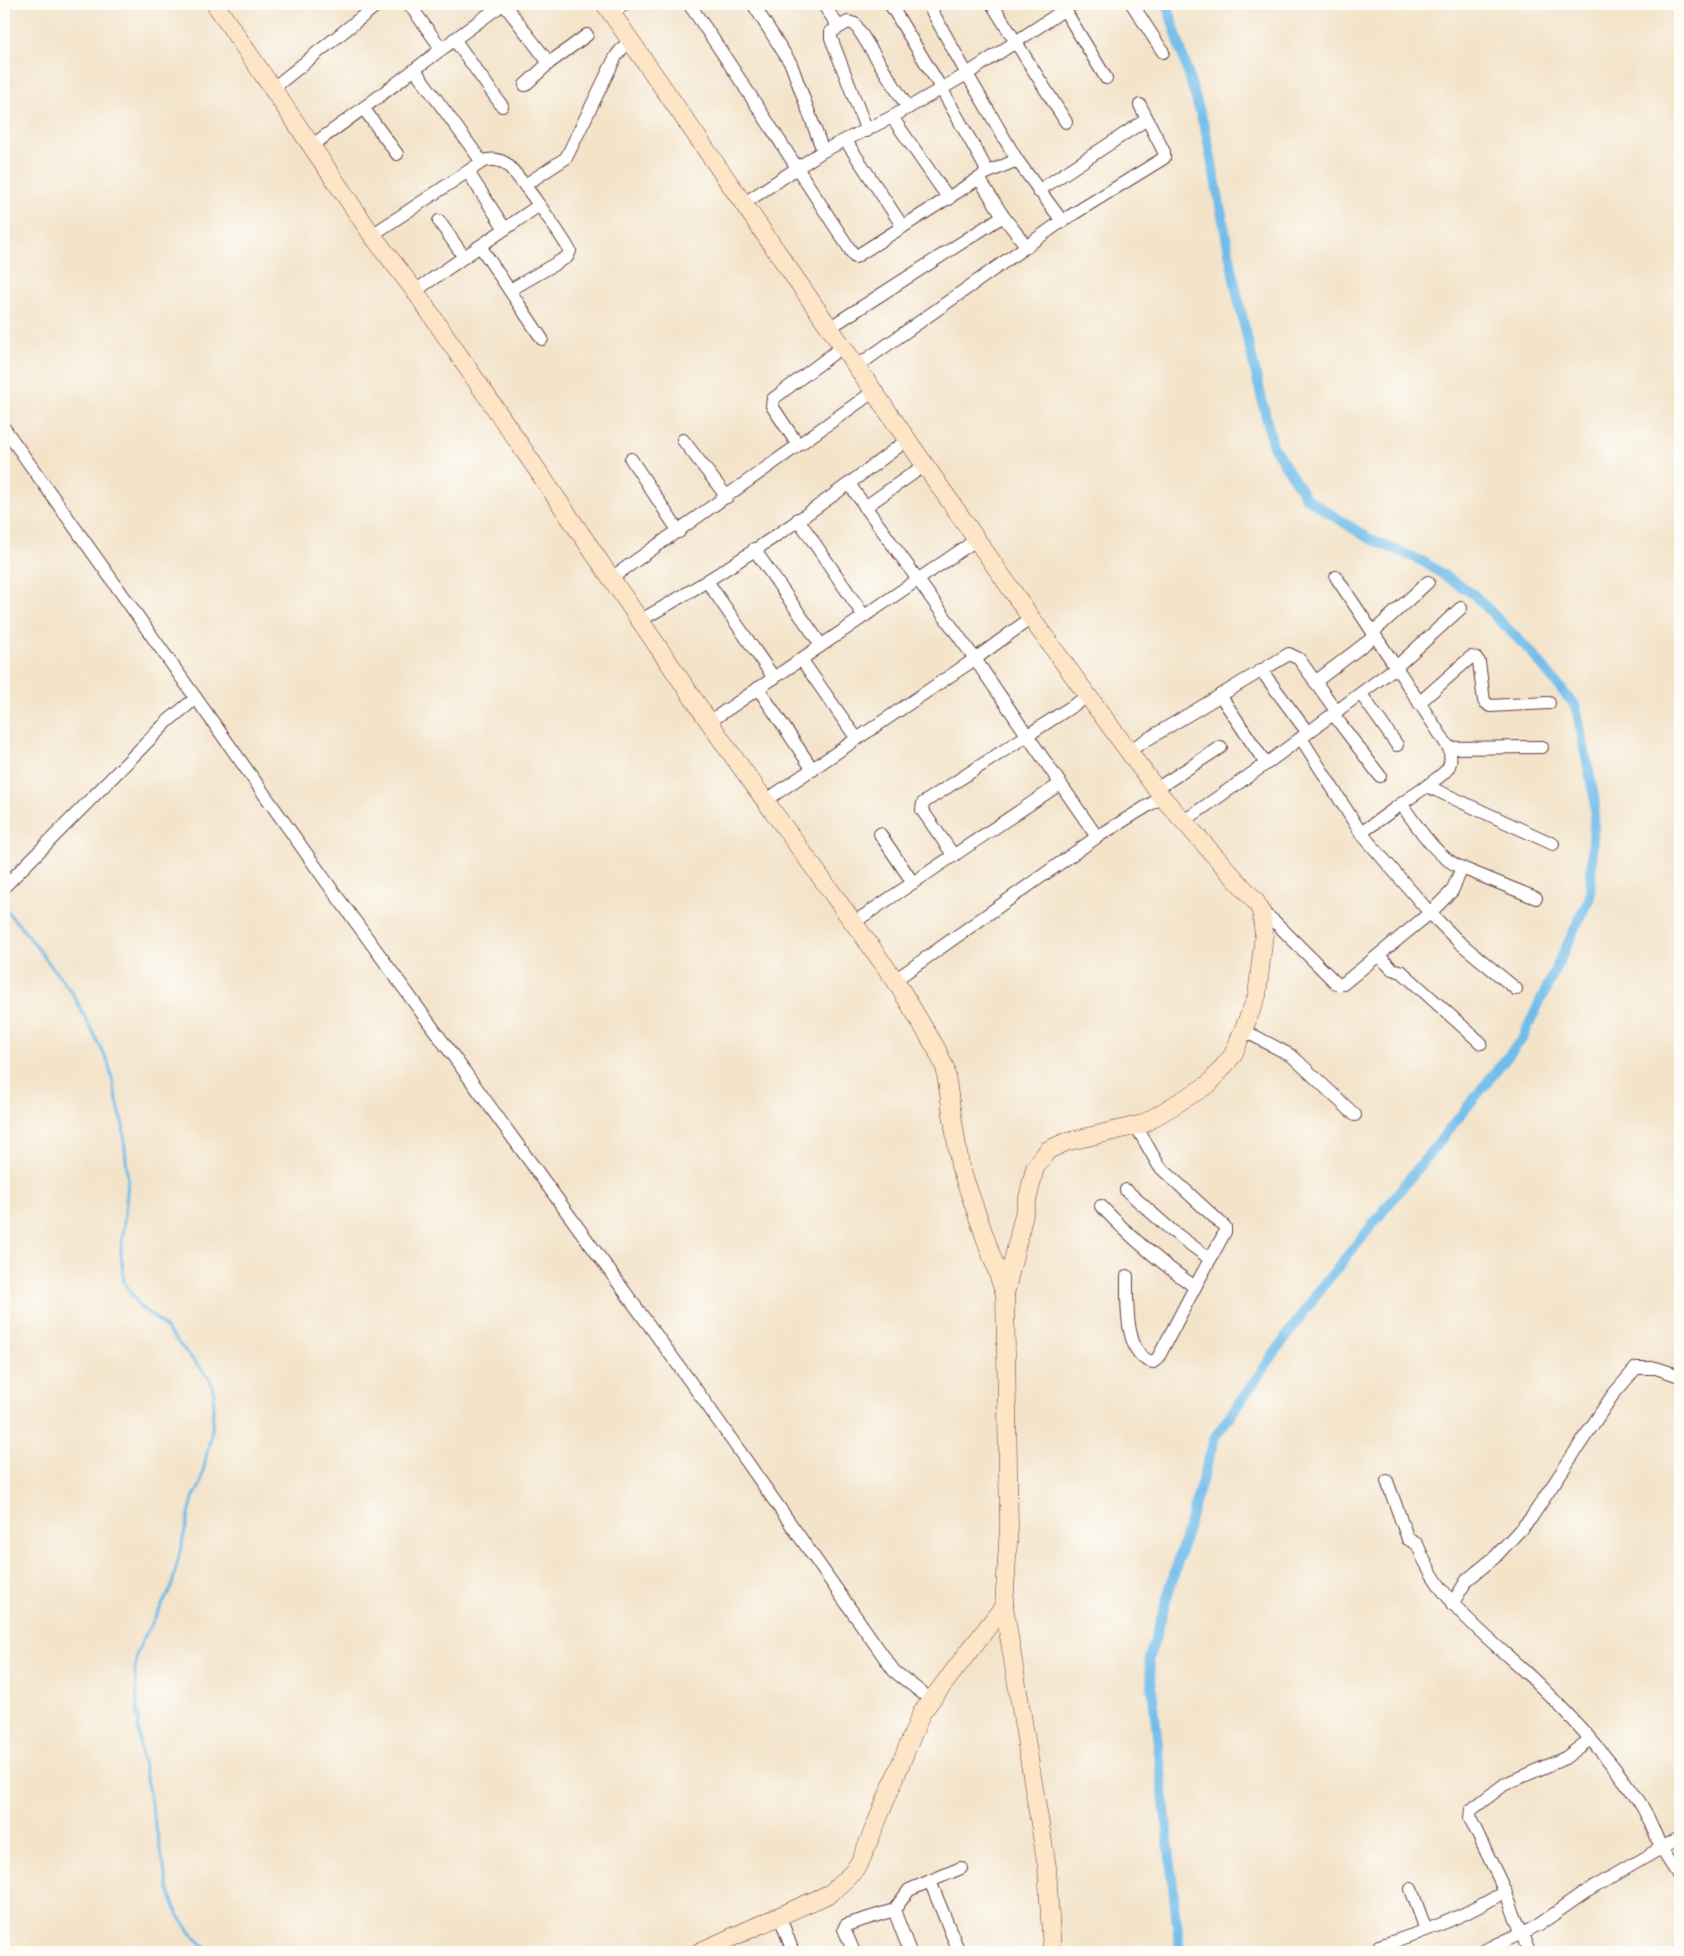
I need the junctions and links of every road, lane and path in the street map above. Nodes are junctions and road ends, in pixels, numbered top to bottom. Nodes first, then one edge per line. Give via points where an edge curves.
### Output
1 (215, 4) edge
2 (378, 4) edge
3 (409, 4) edge
4 (504, 4) edge
5 (689, 4) edge
6 (753, 4) edge
7 (823, 4) edge
8 (890, 4) edge
9 (928, 4) edge
10 (992, 4) edge
11 (1132, 4) edge
12 (1066, 6) edge
13 (614, 7) edge
14 (839, 27) junction
15 (588, 35) dead end
16 (454, 39) junction
17 (629, 40) junction
18 (1016, 42) junction
19 (441, 48) junction
20 (1163, 52) dead end
21 (549, 63) junction
22 (415, 70) junction
23 (967, 74) junction
24 (1106, 78) dead end
25 (525, 85) dead end
26 (941, 88) junction
27 (272, 89) junction
28 (1140, 105) dead end
29 (502, 106) dead end
30 (908, 108) junction
31 (364, 109) junction
32 (892, 117) junction
33 (1147, 119) junction
34 (1066, 122) dead end
35 (867, 131) junction
36 (846, 141) junction
37 (311, 146) junction
38 (823, 151) junction
39 (397, 154) dead end
40 (1016, 160) junction
41 (482, 162) junction
42 (796, 168) junction
43 (468, 172) junction
44 (985, 175) junction
45 (525, 185) junction
46 (1038, 191) junction
47 (949, 199) junction
48 (743, 204) junction
49 (538, 206) junction
50 (1003, 216) junction
51 (439, 221) dead end
52 (1062, 222) junction
53 (903, 227) junction
54 (505, 229) junction
55 (372, 236) junction
56 (480, 246) junction
57 (1027, 247) junction
58 (464, 256) junction
59 (510, 290) junction
60 (415, 291) junction
61 (829, 328) junction
62 (542, 339) dead end
63 (842, 347) junction
64 (856, 367) junction
65 (873, 392) junction
66 (4, 428) edge
67 (683, 440) dead end
68 (907, 440) junction
69 (798, 445) junction
70 (630, 459) dead end
71 (925, 465) junction
72 (850, 484) junction
73 (727, 497) junction
74 (865, 507) junction
75 (798, 519) junction
76 (679, 532) junction
77 (976, 540) junction
78 (754, 550) junction
79 (1336, 577) dead end
80 (610, 579) junction
81 (916, 580) junction
82 (708, 581) junction
83 (1428, 582) dead end
84 (1460, 608) dead end
85 (864, 616) junction
86 (1031, 618) junction
87 (639, 622) junction
88 (1374, 634) junction
89 (821, 645) junction
90 (801, 659) junction
91 (975, 659) junction
92 (1396, 667) junction
93 (1262, 670) junction
94 (774, 678) junction
95 (1315, 682) junction
96 (758, 688) junction
97 (1361, 694) junction
98 (1220, 695) junction
99 (1088, 696) junction
100 (196, 698) junction
101 (1419, 703) junction
102 (1549, 703) dead end
103 (1335, 713) junction
104 (709, 722) junction
105 (1027, 735) junction
106 (1305, 736) junction
107 (857, 739) junction
108 (1397, 745) dead end
109 (1221, 747) dead end
110 (1542, 747) dead end
111 (1448, 748) junction
112 (1128, 751) junction
113 (1266, 764) junction
114 (813, 770) junction
115 (1380, 776) dead end
116 (1060, 784) junction
117 (1427, 786) junction
118 (1159, 793) junction
119 (765, 801) junction
120 (1401, 804) junction
121 (1184, 821) junction
122 (1361, 832) junction
123 (880, 834) dead end
124 (1097, 837) junction
125 (1552, 844) dead end
126 (954, 856) junction
127 (1462, 868) junction
128 (913, 883) junction
129 (4, 887) edge
130 (1536, 898) dead end
131 (1261, 911) junction
132 (1430, 913) junction
133 (853, 923) junction
134 (1379, 956) junction
135 (895, 980) junction
136 (1516, 989) dead end
137 (1243, 1030) junction
138 (1481, 1044) dead end
139 (1355, 1115) dead end
140 (1136, 1126) junction
141 (1126, 1190) dead end
142 (1101, 1206) dead end
143 (1210, 1259) junction
144 (1127, 1276) dead end
145 (1195, 1287) junction
146 (1005, 1294) junction
147 (1680, 1376) edge
148 (1387, 1481) dead end
149 (1452, 1604) junction
150 (1004, 1606) junction
151 (930, 1700) junction
152 (1589, 1740) junction
153 (1680, 1836) edge
154 (1661, 1848) junction
155 (961, 1868) dead end
156 (1680, 1878) edge
157 (930, 1881) junction
158 (1411, 1889) dead end
159 (1505, 1891) junction
160 (894, 1910) junction
161 (780, 1917) junction
162 (1426, 1930) junction
163 (1522, 1931) junction
164 (1378, 1946) dead end
165 (699, 1952) edge
166 (793, 1952) edge
167 (854, 1952) edge
168 (910, 1952) edge
169 (960, 1952) edge
170 (1052, 1952) edge
171 (1481, 1952) edge
172 (1529, 1952) edge

1 - 27 street
2 - 27 street
3 - 19 street
4 - 16 street
4 - 21 street
5 - 42 street via 741,78
6 - 38 street via 791,64
7 - 14 street
8 - 26 street
9 - 23 street
10 - 18 street
11 - 20 street
12 - 18 street
12 - 24 street
13 - 17 street
14 - 30 street via 848,22 855,24
14 - 35 street via 831,32 830,38
15 - 21 street
16 - 19 street
16 - 29 street
17 - 45 street via 616,56 566,158
17 - 48 street
18 - 23 street
18 - 34 street
19 - 22 street
21 - 25 street
22 - 31 street
22 - 41 street
23 - 26 street
23 - 40 street
26 - 30 street
26 - 44 street
27 - 37 street
28 - 33 street
30 - 32 street
31 - 37 street
31 - 39 street
32 - 35 street
32 - 47 street
33 - 46 street
33 - 52 street via 1164,158
35 - 36 street
36 - 38 street
36 - 53 street
37 - 55 street
38 - 42 street
40 - 44 street
40 - 46 street
41 - 43 street
41 - 45 street via 492,159 505,164
42 - 48 street
42 - 53 street via 855,257
43 - 54 street
43 - 55 street
44 - 47 street
44 - 50 street via 981,184
45 - 49 street
46 - 52 street
47 - 53 street
48 - 61 street
49 - 54 street
49 - 59 street via 569,254
50 - 57 street
50 - 61 street
51 - 58 street
52 - 57 street
54 - 56 street
55 - 60 street
56 - 58 street
56 - 59 street
57 - 64 street
58 - 60 street
59 - 62 street
60 - 80 street
61 - 63 street
63 - 64 street
63 - 69 street via 773,399 772,406
64 - 65 street
65 - 68 street
65 - 69 street
66 - 100 street
67 - 73 street
68 - 71 street
68 - 72 street
69 - 73 street
70 - 76 street
71 - 74 street
71 - 77 street
72 - 74 street
72 - 75 street
73 - 76 street
74 - 81 street
75 - 78 street
75 - 85 street
76 - 80 street
77 - 81 street
77 - 86 street
78 - 82 street
78 - 89 street
79 - 88 street
80 - 87 street
81 - 85 street
81 - 91 street
82 - 87 street
82 - 94 street
83 - 88 street
84 - 92 street
85 - 89 street
86 - 91 street
86 - 99 street
87 - 104 street
88 - 92 street
88 - 95 street
89 - 90 street
90 - 94 street
90 - 107 street
91 - 105 street
91 - 107 street
92 - 97 street
92 - 101 street
93 - 95 street via 1292,654 1299,658
93 - 98 street
93 - 106 street
94 - 96 street
95 - 103 street
96 - 104 street
96 - 114 street
97 - 103 street
97 - 108 street
98 - 112 street
98 - 113 street
99 - 105 street
99 - 112 street
100 - 129 street via 168,721
100 - 151 street via 696,1390 894,1671
101 - 102 street via 1471,657 1479,662 1484,701 1490,706
101 - 111 street
103 - 106 street
103 - 115 street
104 - 119 street
105 - 116 street
105 - 126 street via 923,803 922,810
106 - 113 street
106 - 122 street
107 - 114 street
109 - 118 street
110 - 111 street
111 - 117 street via 1452,760 1448,769
112 - 118 street
113 - 121 street
114 - 119 street
116 - 124 street
116 - 126 street
117 - 120 street
117 - 125 street
118 - 121 street
118 - 124 street
119 - 133 street
120 - 122 street
120 - 127 street via 1443,857
121 - 131 street
122 - 132 street
123 - 128 street
124 - 135 street
126 - 128 street
127 - 130 street
127 - 132 street via 1452,891
128 - 133 street
131 - 134 street via 1337,984 1343,984
131 - 137 street via 1264,934 1257,996
132 - 134 street
132 - 136 street via 1459,942
133 - 135 street
134 - 138 street via 1392,969 1402,972
135 - 146 street via 945,1068 960,1166
137 - 139 street via 1292,1056
137 - 140 street via 1233,1055 1209,1084
140 - 143 street via 1159,1166 1225,1227
140 - 146 street via 1066,1142 1048,1150 1035,1168
141 - 143 street
142 - 145 street via 1119,1226
143 - 145 street
144 - 145 street via 1130,1334 1138,1352 1153,1362
146 - 150 street via 1009,1527
147 - 149 street via 1656,1368 1636,1368 1612,1396 1531,1518 1495,1557 1467,1580
148 - 149 street via 1408,1539 1417,1544 1427,1570
149 - 152 street via 1537,1683
150 - 151 street
150 - 170 street via 1047,1867
151 - 161 street via 853,1872 831,1893
152 - 154 street via 1639,1801
152 - 159 street via 1565,1758 1505,1784 1471,1810 1470,1818
153 - 154 street
154 - 156 street
154 - 163 street via 1584,1893 1537,1926
155 - 157 street
157 - 160 street via 908,1890
157 - 169 street
158 - 162 street
159 - 162 street via 1486,1904
159 - 163 street
160 - 167 street via 846,1925 844,1929
160 - 168 street
161 - 165 street
161 - 166 street
162 - 164 street
163 - 171 street
163 - 172 street

